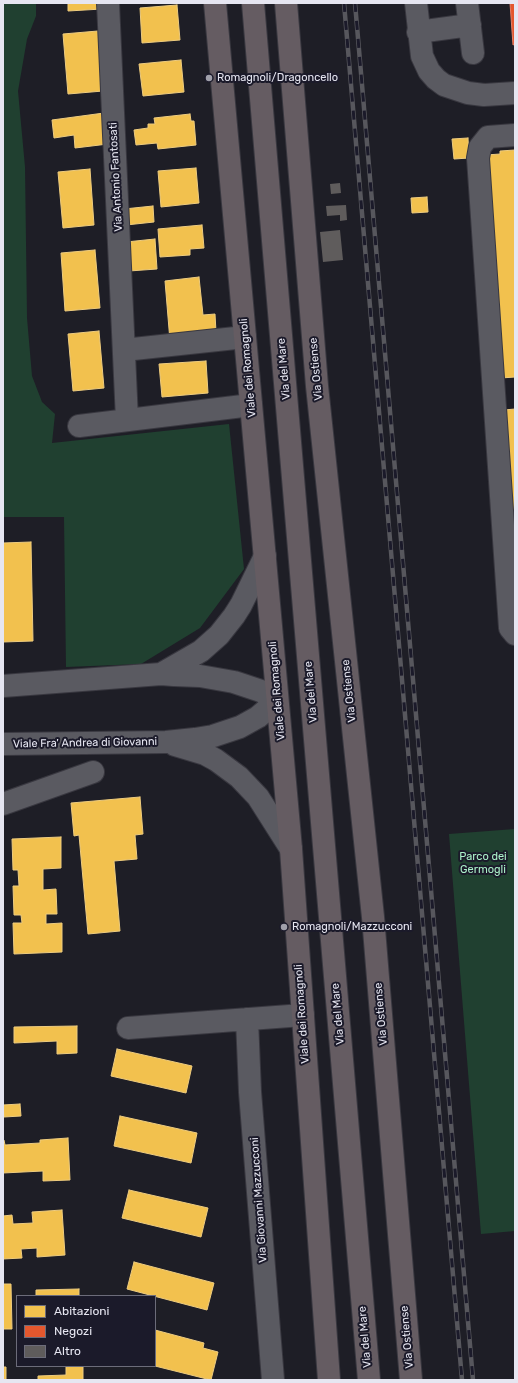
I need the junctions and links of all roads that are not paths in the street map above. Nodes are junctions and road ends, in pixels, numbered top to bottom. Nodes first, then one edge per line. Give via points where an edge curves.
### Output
1 (108, 3) edge
2 (215, 3) edge
3 (253, 3) edge
4 (286, 3) edge
5 (416, 3) edge
6 (468, 3) edge
7 (470, 25) junction
8 (418, 32) junction
9 (472, 53) dead end
10 (515, 93) edge
11 (515, 135) edge
12 (245, 338) junction
13 (124, 350) junction
14 (251, 405) junction
15 (127, 420) junction
16 (79, 426) dead end
17 (265, 556) junction
18 (515, 634) edge
19 (161, 674) junction
20 (3, 686) edge
21 (277, 701) junction
22 (166, 742) junction
23 (3, 744) edge
24 (93, 772) dead end
25 (3, 804) edge
26 (291, 849) junction
27 (302, 1015) junction
28 (247, 1020) junction
29 (128, 1028) dead end
30 (273, 1380) edge
31 (329, 1380) edge
32 (369, 1380) edge
33 (411, 1380) edge

1 - 13 street, Via Antonio Fantosati
2 - 12 main road, Viale dei Romagnoli
3 - 32 main road, Via del Mare
4 - 33 main road, Via Ostiense via 317,386 373,917
5 - 8 street
6 - 7 street
7 - 8 street
7 - 9 street
8 - 10 street via 424,63 444,85 484,95
11 - 18 street via 488,137 480,147 478,158 510,628
12 - 13 street
12 - 14 main road, Viale dei Romagnoli
13 - 15 street, Via Antonio Fantosati
14 - 15 street
14 - 17 main road, Viale dei Romagnoli
15 - 16 street
17 - 19 street via 244,599 219,635 201,651
17 - 21 main road, Viale dei Romagnoli
19 - 20 street
19 - 21 street via 200,676 234,682 261,691
21 - 22 street, Viale Fra' Andrea di Giovanni via 249,722 231,730 201,738
21 - 26 main road, Viale dei Romagnoli
22 - 23 street, Viale Fra' Andrea di Giovanni
22 - 26 street, Viale Fra' Andrea di Giovanni via 204,754 239,777 258,797
24 - 25 street
26 - 27 main road, Viale dei Romagnoli
27 - 28 street
27 - 31 main road, Viale dei Romagnoli
28 - 29 street
28 - 30 street, Via Giovanni Mazzucconi via 250,1092

